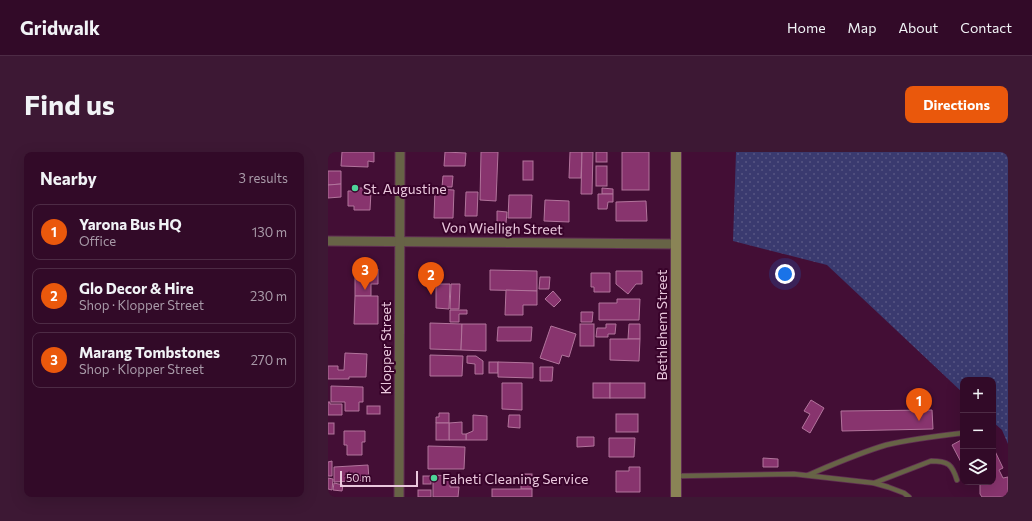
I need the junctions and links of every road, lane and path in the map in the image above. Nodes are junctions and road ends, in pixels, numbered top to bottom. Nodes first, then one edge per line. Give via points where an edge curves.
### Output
1 (400, 152) edge
2 (676, 152) edge
3 (328, 241) edge
4 (399, 241) junction
5 (675, 244) junction
6 (960, 433) edge
7 (806, 475) junction
8 (676, 476) junction
9 (957, 480) dead end
10 (874, 484) junction
11 (399, 497) edge
12 (676, 497) edge
13 (909, 497) edge

1 - 4 street, Klopper Street
2 - 5 main road, Bethlehem Street
3 - 4 street, Von Wielligh Street
4 - 5 street, Von Wielligh Street
4 - 11 street, Klopper Street
5 - 8 main road, Bethlehem Street
6 - 7 lane via 887,445
7 - 8 lane
7 - 10 lane
8 - 12 main road, Bethlehem Street
9 - 10 lane via 954,468 941,461 932,461
10 - 13 lane via 888,487

